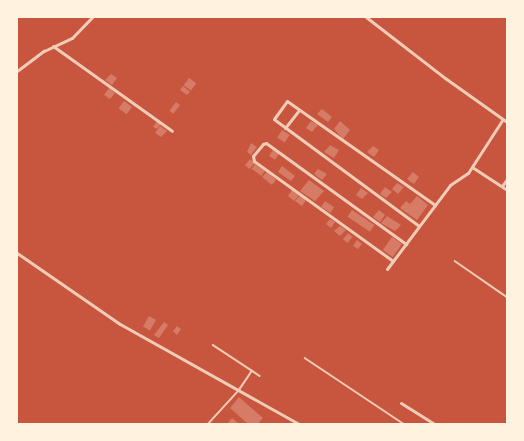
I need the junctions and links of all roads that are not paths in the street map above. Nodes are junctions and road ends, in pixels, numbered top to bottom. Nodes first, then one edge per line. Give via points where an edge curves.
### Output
1 (92, 17) edge
2 (366, 17) edge
3 (53, 46) junction
4 (17, 71) edge
5 (299, 110) junction
6 (503, 119) junction
7 (507, 122) edge
8 (286, 128) junction
9 (172, 131) dead end
10 (472, 167) junction
11 (507, 179) edge
12 (502, 186) junction
13 (507, 190) edge
14 (435, 205) junction
15 (419, 226) junction
16 (406, 244) junction
17 (17, 253) edge
18 (392, 261) junction
19 (455, 261) dead end
20 (387, 269) dead end
21 (507, 297) edge
22 (212, 345) dead end
23 (305, 358) dead end
24 (252, 371) junction
25 (260, 376) dead end
26 (239, 390) junction
27 (401, 403) dead end
28 (208, 424) edge
29 (299, 424) edge
30 (404, 424) edge
31 (434, 424) edge

1 - 3 street via 72,38
2 - 6 street
3 - 4 street
3 - 9 street
5 - 8 street
5 - 8 street via 287,101 274,119
5 - 14 street
6 - 7 street
6 - 10 street
8 - 15 street
10 - 12 street
10 - 14 street via 465,176 452,182
11 - 12 street
12 - 13 street
14 - 15 street
15 - 16 street
16 - 18 street
16 - 18 street via 266,143 253,156 254,161
17 - 26 street via 120,324
18 - 20 street
19 - 21 lane
22 - 24 lane
23 - 30 lane
24 - 25 lane
24 - 26 lane
26 - 28 lane
26 - 29 street
27 - 31 street

